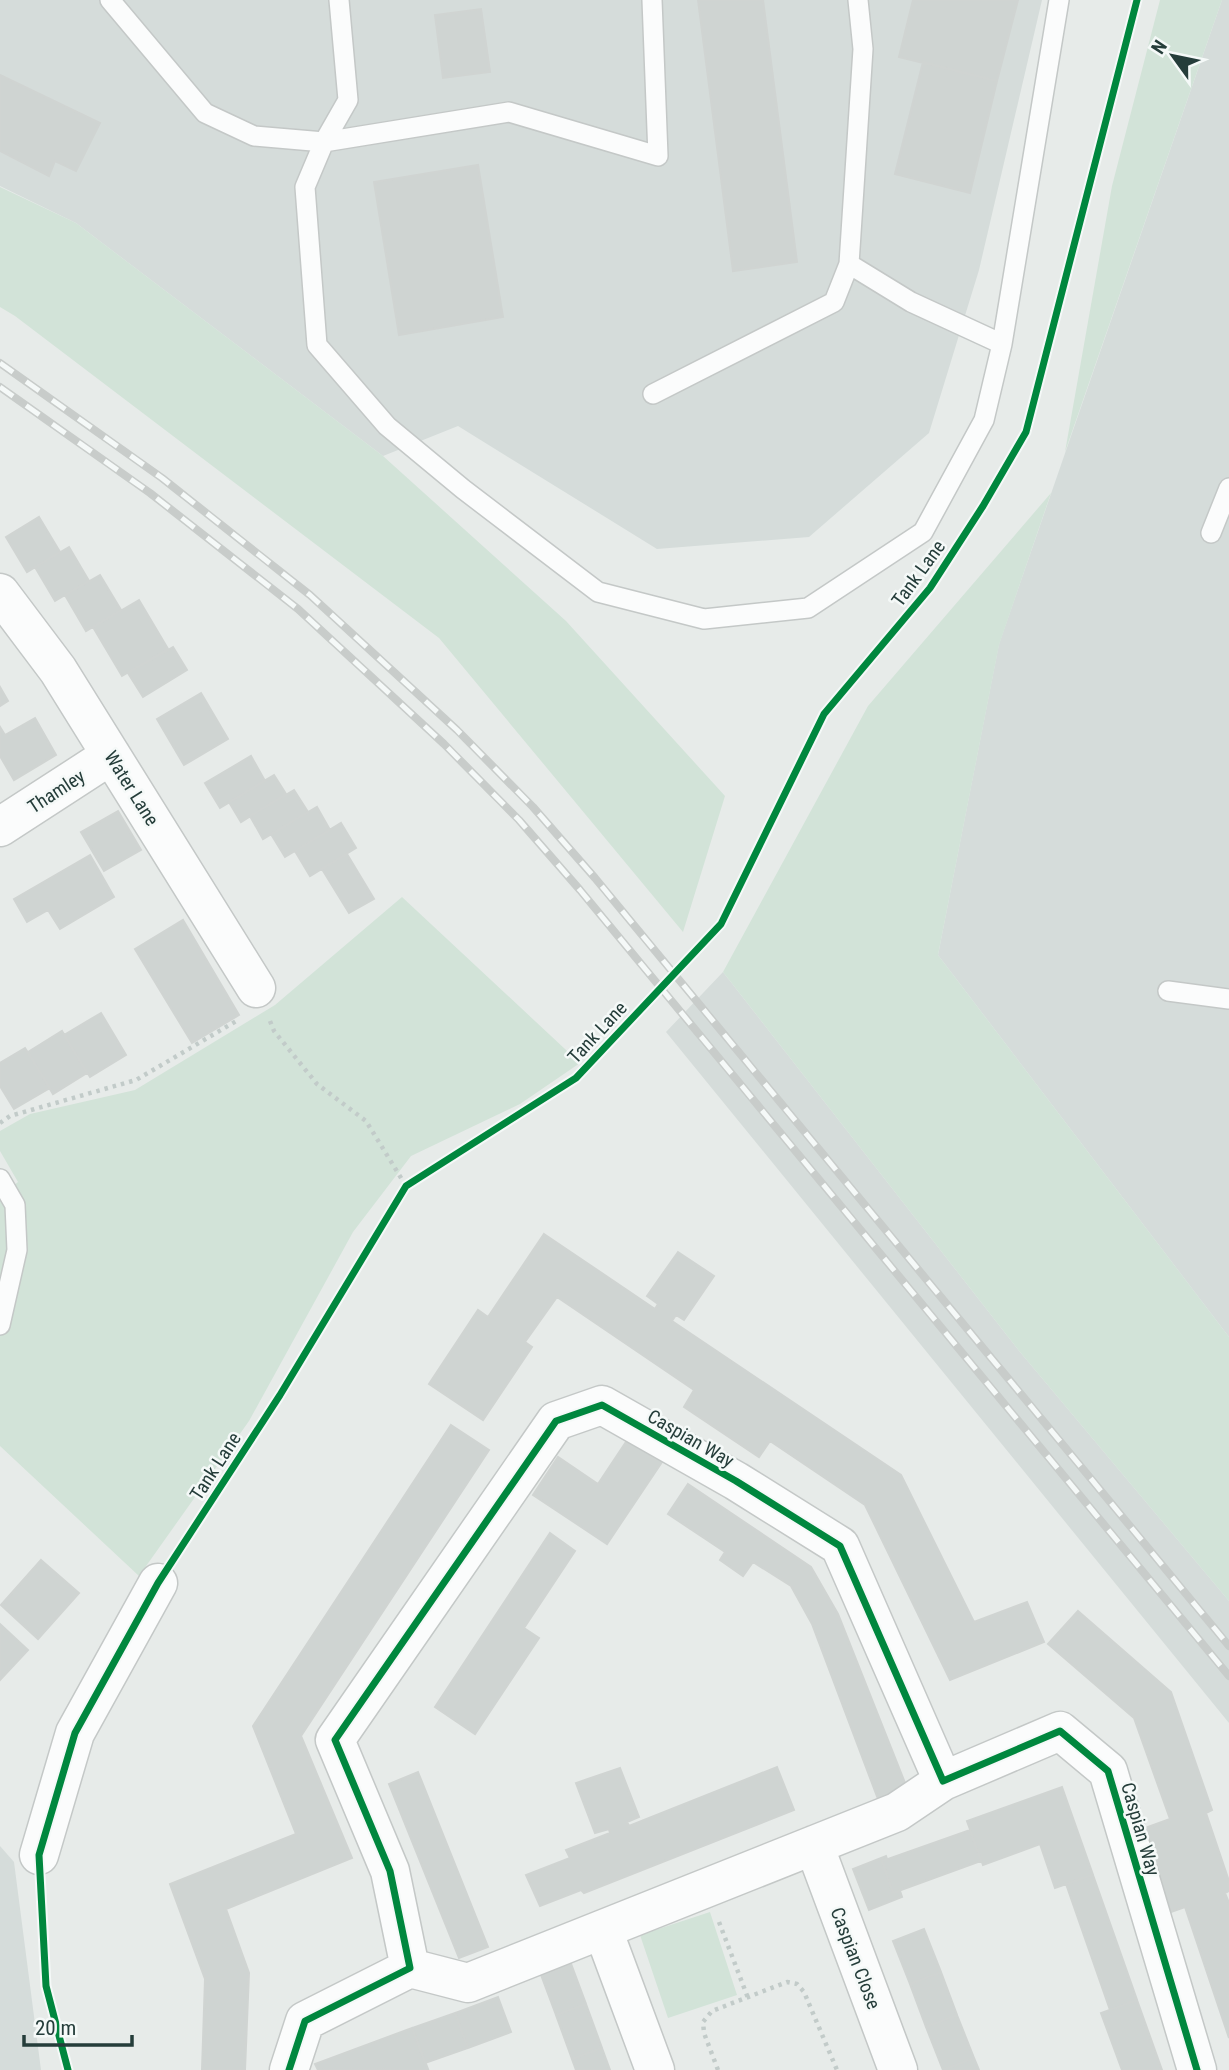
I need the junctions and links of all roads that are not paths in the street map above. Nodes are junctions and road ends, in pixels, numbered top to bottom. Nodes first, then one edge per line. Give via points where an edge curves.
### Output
1 (110, 0) edge
2 (339, 0) edge
3 (652, 0) edge
4 (858, 0) edge
5 (1059, 0) edge
6 (324, 142) junction
7 (849, 264) junction
8 (1002, 344) junction
9 (653, 394) dead end
10 (1229, 488) edge
11 (1211, 533) dead end
12 (0, 593) edge
13 (111, 755) junction
14 (0, 827) edge
15 (1168, 991) dead end
16 (260, 996) road end
17 (1229, 999) edge
18 (0, 1179) edge
19 (0, 1325) edge
20 (158, 1583) dead end
21 (943, 1781) junction
22 (814, 1845) junction
23 (39, 1855) dead end
24 (603, 1930) junction
25 (410, 1968) junction
26 (289, 2070) edge
27 (655, 2070) edge
28 (898, 2070) edge
29 (1197, 2070) edge

1 - 6 lane via 205,113 254,136
2 - 6 lane via 348,100
3 - 6 lane via 657,156 509,112
4 - 7 lane via 863,49
5 - 8 lane
6 - 8 lane via 305,187 317,345 387,426 598,592 704,619 808,608 923,532 984,420
7 - 8 lane via 911,302
7 - 9 lane via 834,302
10 - 11 lane
12 - 13 street, Water Lane via 58,670
13 - 14 street, Thamley
13 - 16 street, Water Lane
15 - 17 lane
18 - 19 lane via 15,1205 17,1250
20 - 23 street via 75,1733
21 - 22 street via 897,1812
21 - 25 street, Caspian Way via 840,1546 602,1405 556,1421 335,1740 390,1871
21 - 29 street, Caspian Way via 1060,1731 1108,1771
22 - 24 street
22 - 28 street, Caspian Close
24 - 25 street via 468,1983
24 - 27 street
25 - 26 street via 305,2021

